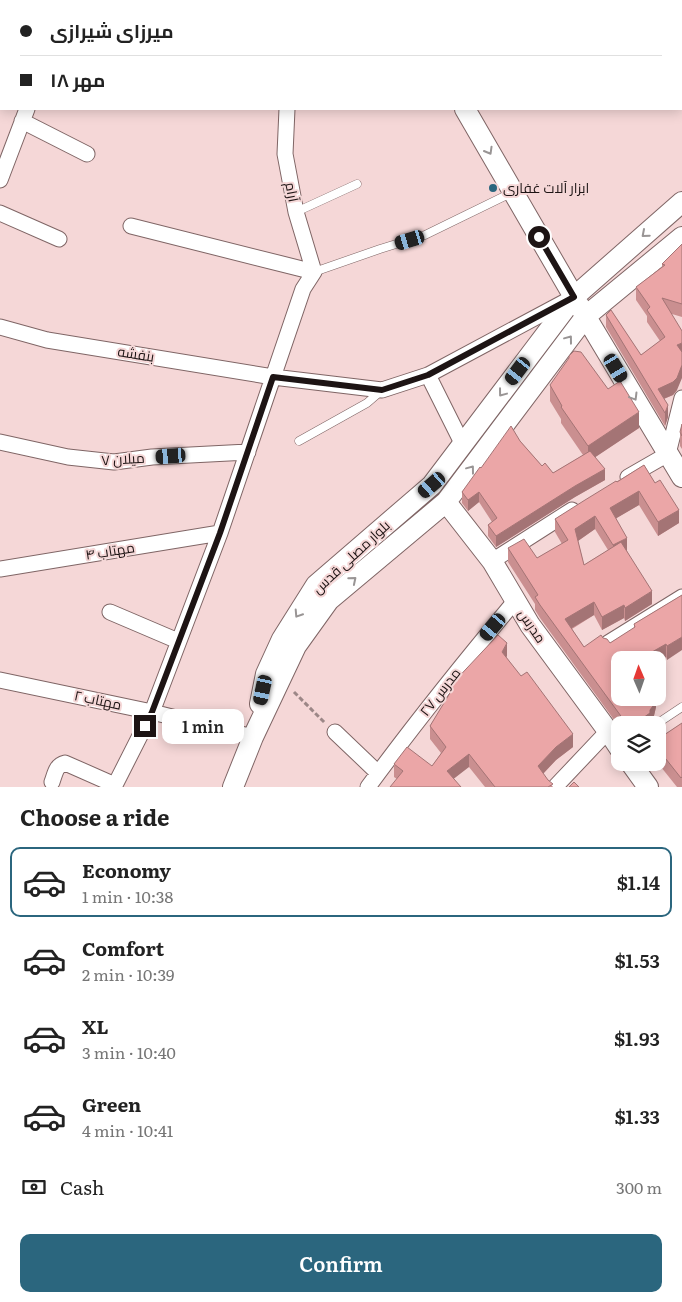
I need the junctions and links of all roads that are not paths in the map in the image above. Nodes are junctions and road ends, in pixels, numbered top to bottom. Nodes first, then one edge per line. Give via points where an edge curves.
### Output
1 (287, 110) edge
2 (466, 110) edge
3 (25, 115) edge
4 (87, 154) dead end
5 (0, 180) edge
6 (357, 184) dead end
7 (513, 192) junction
8 (682, 202) edge
9 (296, 212) junction
10 (0, 214) edge
11 (131, 226) dead end
12 (682, 238) edge
13 (59, 239) dead end
14 (314, 272) junction
15 (574, 297) junction
16 (586, 316) junction
17 (0, 327) edge
18 (428, 375) junction
19 (273, 377) junction
20 (382, 390) junction
21 (682, 398) edge
22 (299, 441) dead end
23 (0, 442) edge
24 (463, 445) junction
25 (248, 452) junction
26 (668, 454) junction
27 (682, 477) edge
28 (612, 486) edge
29 (446, 502) junction
30 (584, 503) edge
31 (220, 533) junction
32 (492, 561) junction
33 (0, 569) edge
34 (682, 597) edge
35 (515, 601) junction
36 (110, 612) dead end
37 (178, 640) junction
38 (608, 643) edge
39 (0, 680) edge
40 (682, 707) edge
41 (152, 712) junction
42 (666, 718) edge
43 (608, 731) junction
44 (334, 732) road end
45 (611, 736) edge
46 (253, 737) junction
47 (636, 771) edge
48 (378, 774) junction
49 (52, 782) dead end
50 (114, 786) edge
51 (233, 787) edge
52 (368, 787) edge
53 (555, 787) edge
54 (648, 787) edge

1 - 9 street, آرام via 285,154
2 -> 7 main road
3 - 4 street
3 - 5 street
6 - 9 lane
7 - 14 lane via 425,235
7 - 15 main road
8 -> 15 main road, بلوار مصلی قدس
9 - 14 street, آرام
10 - 13 street
11 - 14 street
12 - 16 main road, بلوار مصلی قدس
14 - 19 street via 303,289
15 - 16 main road
15 - 18 street
15 -> 24 main road, بلوار مصلی قدس
16 -> 26 main road
29 -> 16 main road, بلوار مصلی قدس
17 - 19 street, بنفشه via 46,340
18 - 20 street
18 - 24 street
19 - 20 street, بنفشه
19 - 25 street
20 - 22 lane via 367,403
21 - 26 street
23 - 25 street, میلان ۷ via 68,457 114,462
24 -> 46 main road, بلوار مصلی قدس via 432,485 316,586 282,639 266,674
25 - 31 street
26 - 27 main road
26 - 28 street
29 - 32 main road, مدرس
46 -> 29 main road, بلوار مصلی قدس via 296,646 329,600
30 - 32 street
31 - 33 street, مهتاب ۴
31 - 37 street
32 - 35 main road, مدرس
34 - 38 street
35 - 43 main road, مدرس
35 - 48 street, مدرس ۲۷ via 460,666
36 - 37 street
37 - 41 street
39 - 41 street, مهتاب ۲
40 - 42 lane
41 - 46 street, مهتاب ۲
41 - 50 street
43 - 45 main road, مدرس
43 - 53 street
44 - 48 street
46 - 51 main road
47 - 54 main road
48 - 52 street, مدرس ۲۷
49 - 50 street via 57,767 65,763

